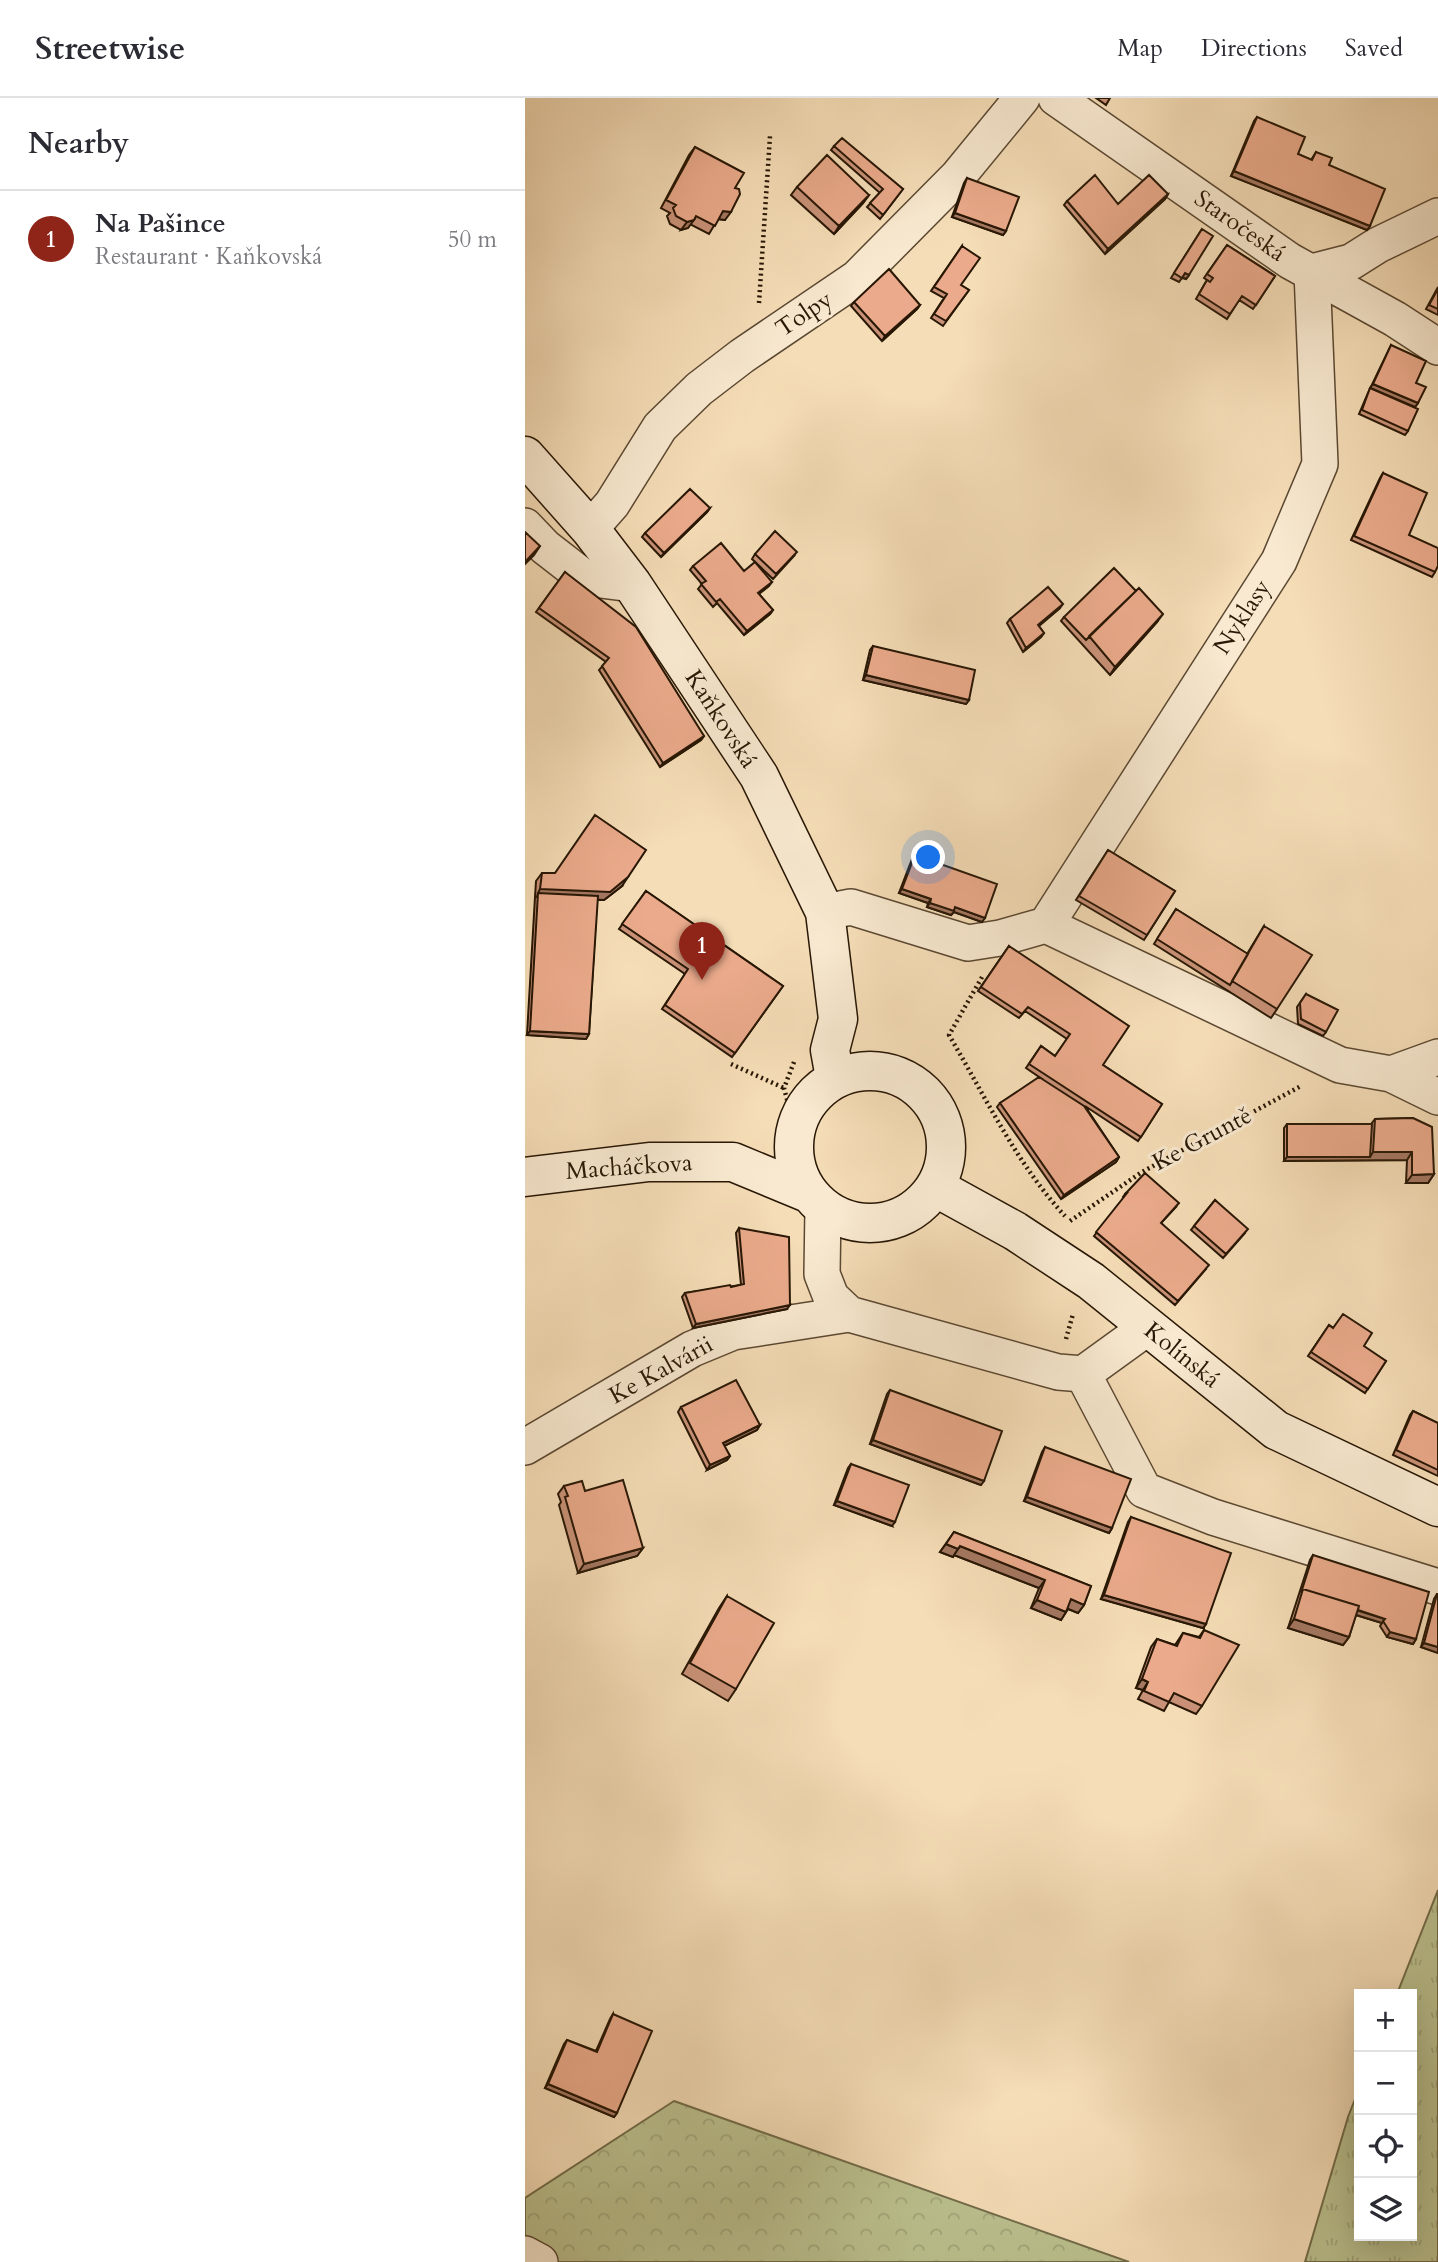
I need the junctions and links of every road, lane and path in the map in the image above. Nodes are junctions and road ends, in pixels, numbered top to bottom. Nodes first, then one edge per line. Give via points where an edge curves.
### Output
1 (1023, 98) edge
2 (1056, 98) edge
3 (770, 136) dead end
4 (1438, 216) edge
5 (1313, 272) junction
6 (1438, 347) edge
7 (741, 356) junction
8 (525, 456) edge
9 (525, 526) edge
10 (590, 528) junction
11 (632, 584) junction
12 (825, 912) junction
13 (1046, 925) junction
14 (1000, 938) junction
15 (838, 1019) junction
16 (1438, 1057) edge
17 (731, 1065) dead end
18 (1340, 1065) junction
19 (881, 1071) junction
20 (1391, 1074) junction
21 (835, 1078) junction
22 (784, 1088) dead end
23 (1438, 1097) edge
24 (795, 1130) junction
25 (733, 1162) junction
26 (525, 1177) edge
27 (935, 1187) junction
28 (815, 1200) junction
29 (1091, 1281) junction
30 (849, 1314) junction
31 (1148, 1327) junction
32 (1070, 1373) junction
33 (525, 1447) edge
34 (1438, 1507) edge
35 (1438, 1587) edge
36 (525, 2254) edge
37 (540, 2262) edge

1 - 7 street, Tolpy via 958,176 857,278
2 - 5 street, Staročeská via 1290,261
3 - 7 path via 759,301
4 - 5 street, Staročeská via 1351,262
5 - 6 street
5 - 13 street, Nyklasy via 1320,464 1279,561
7 - 10 street, Tolpy via 660,427 613,504
8 - 10 street, Kaňkovská
9 - 11 street via 585,578
10 - 11 street, Kaňkovská
11 - 12 street, Kaňkovská via 759,776
12 - 14 street via 851,906 968,943
12 - 15 street, Kaňkovská
13 - 14 street
13 - 18 street
14 - 18 path, Ke Gruntě via 949,1035 1019,1156 1070,1221 1142,1172
15 - 19 street
15 - 21 street via 830,1050
16 - 20 street
17 - 22 path
18 - 20 street
19 - 21 street via 857,1071
19 - 27 street via 905,1079 925,1094 939,1114 946,1139 945,1164
20 - 23 street
21 - 24 street via 803,1109
24 - 25 street
24 - 28 street via 798,1174
25 - 26 street, Macháčkova via 649,1162
25 - 28 street
27 - 28 street via 922,1204 884,1223 842,1219
27 - 29 street, Kolínská via 1015,1231
28 - 30 street via 822,1274 831,1297
29 - 31 street, Kolínská
29 - 32 path via 1075,1304
30 - 32 street
30 - 33 street, Ke Kalvárii via 733,1332 692,1349
31 - 32 street
31 - 34 street, Kolínská via 1276,1430
32 - 35 street via 1144,1490 1213,1517
36 - 37 street

